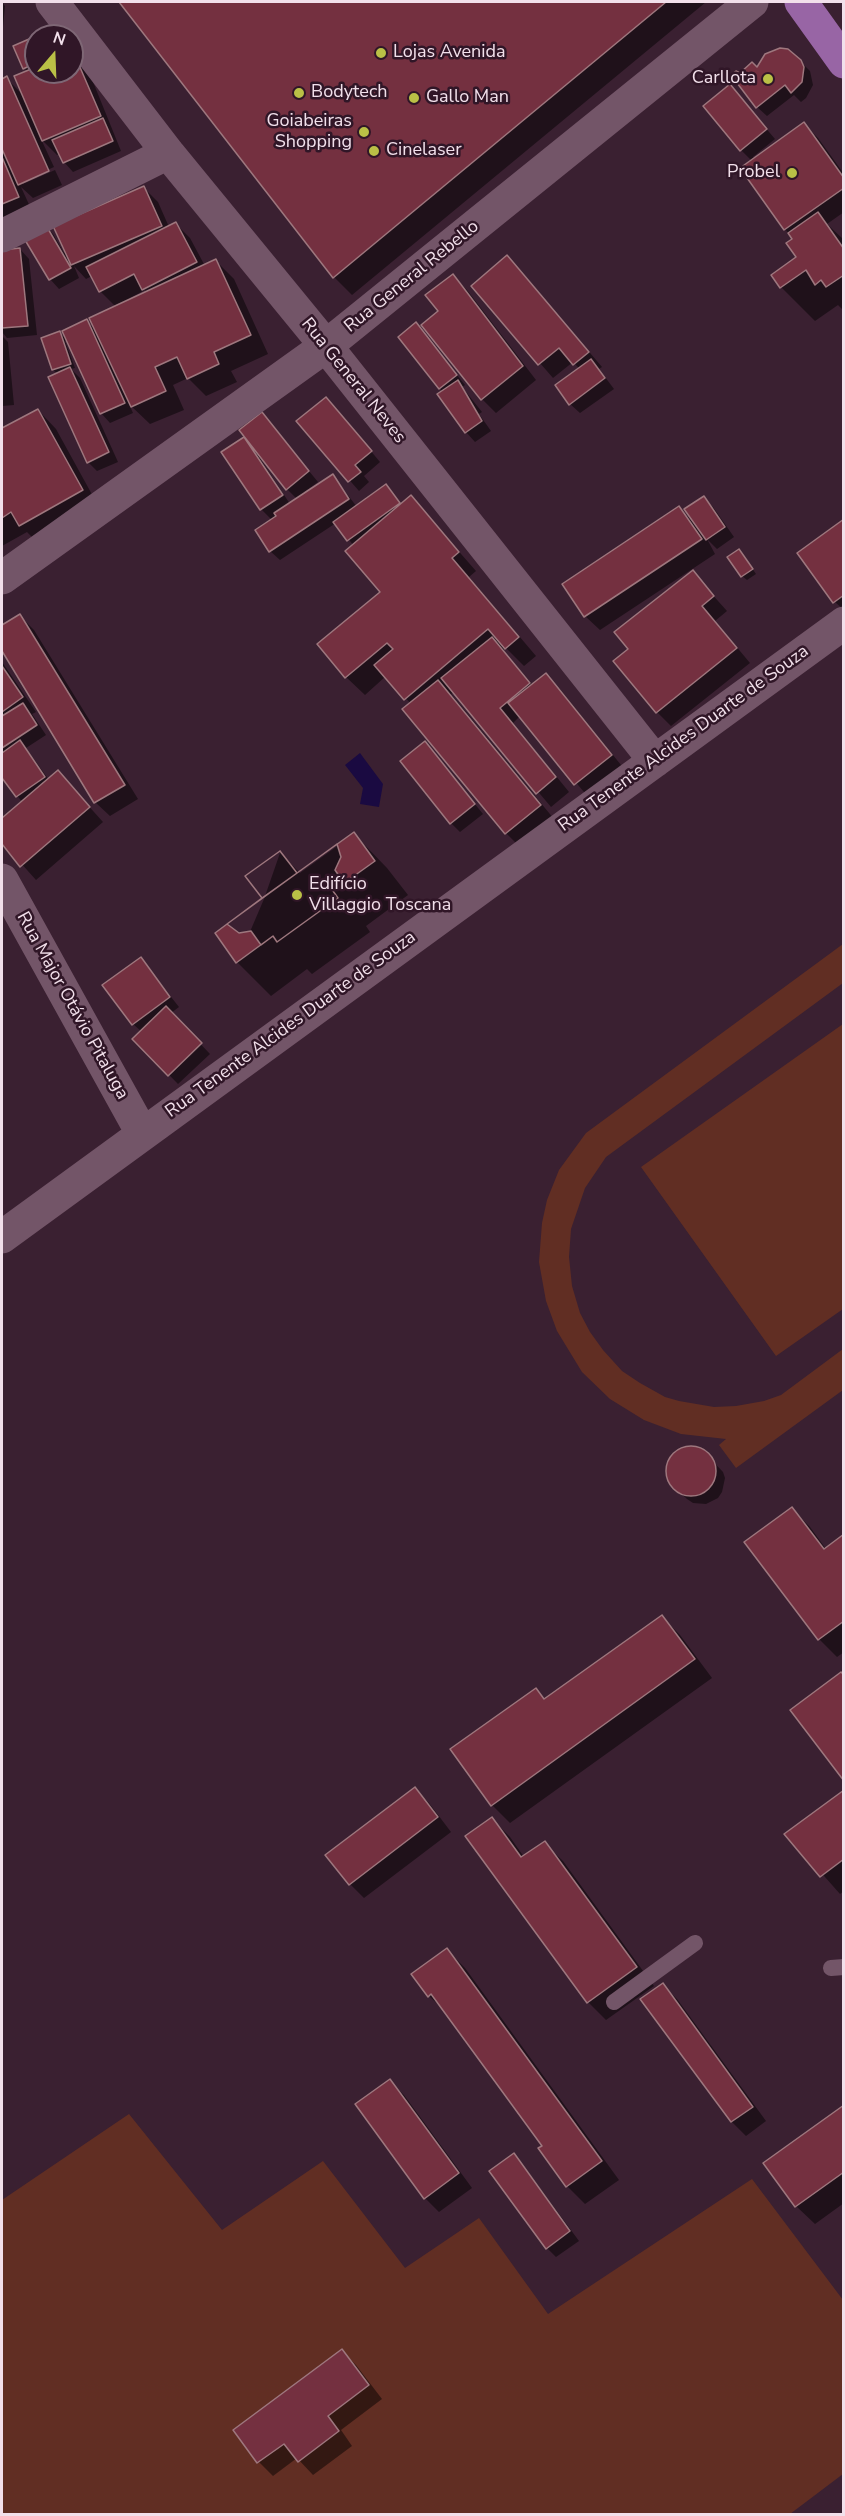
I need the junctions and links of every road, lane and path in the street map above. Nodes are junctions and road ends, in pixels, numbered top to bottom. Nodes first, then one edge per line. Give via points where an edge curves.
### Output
1 (52, 2) edge
2 (752, 2) edge
3 (801, 2) edge
4 (843, 62) edge
5 (168, 153) junction
6 (2, 236) edge
7 (326, 346) junction
8 (2, 578) edge
9 (843, 623) edge
10 (655, 761) junction
11 (2, 880) edge
12 (142, 1133) junction
13 (2, 1237) edge
14 (694, 1943) dead end
15 (614, 2002) dead end

1 - 5 street, Rua General Neves
2 - 7 street, Rua General Rebello
3 - 4 main road
5 - 6 street
5 - 7 street, Rua General Neves
7 - 8 street, Rua General Rebello
7 - 10 street, Rua General Neves
9 - 10 street, Rua Tenente Alcides Duarte de Souza
10 - 12 street, Rua Tenente Alcides Duarte de Souza
11 - 12 street, Rua Major Otávio Pitaluga
12 - 13 street, Rua Tenente Alcides Duarte de Souza
14 - 15 lane

